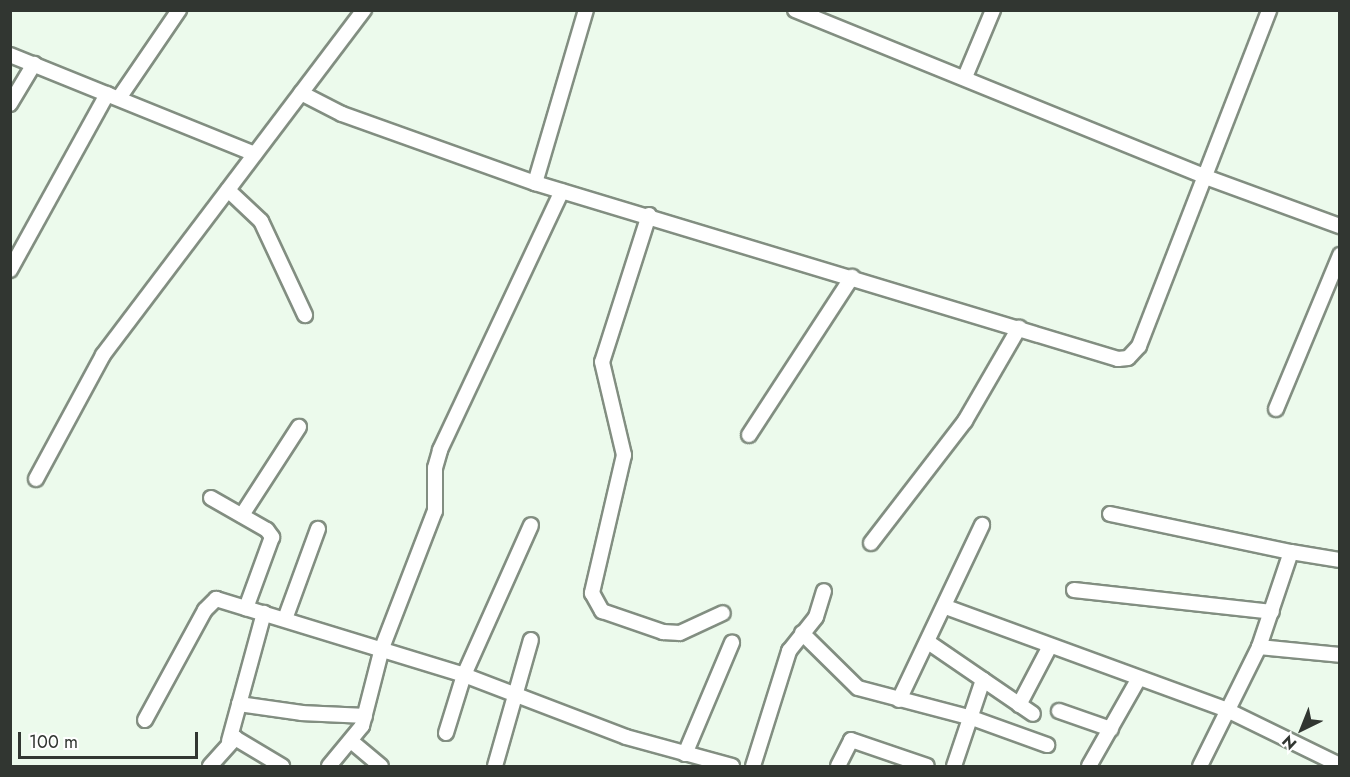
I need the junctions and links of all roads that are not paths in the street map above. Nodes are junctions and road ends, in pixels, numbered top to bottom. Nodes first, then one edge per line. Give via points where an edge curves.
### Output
1 (179, 10) edge
2 (364, 10) edge
3 (586, 10) edge
4 (795, 10) edge
5 (993, 10) edge
6 (1269, 10) edge
7 (831, 17) edge
8 (10, 55) edge
9 (34, 64) junction
10 (964, 77) junction
11 (301, 93) junction
12 (113, 96) junction
13 (10, 104) edge
14 (255, 154) junction
15 (1203, 176) junction
16 (535, 183) junction
17 (228, 190) junction
18 (562, 191) junction
19 (649, 215) junction
20 (1340, 226) edge
21 (1340, 255) edge
22 (10, 270) edge
23 (852, 277) junction
24 (305, 315) dead end
25 (1019, 328) junction
26 (1276, 409) dead end
27 (299, 427) dead end
28 (749, 435) dead end
29 (36, 479) dead end
30 (211, 498) dead end
31 (1110, 514) dead end
32 (242, 515) junction
33 (531, 525) dead end
34 (982, 525) dead end
35 (318, 529) dead end
36 (871, 543) dead end
37 (1291, 552) junction
38 (1340, 560) edge
39 (1074, 590) dead end
40 (824, 591) dead end
41 (946, 607) junction
42 (246, 608) junction
43 (1272, 612) junction
44 (264, 613) junction
45 (723, 613) dead end
46 (285, 619) junction
47 (802, 633) junction
48 (531, 640) dead end
49 (928, 642) junction
50 (732, 643) dead end
51 (1050, 646) junction
52 (1259, 647) junction
53 (382, 648) junction
54 (1340, 655) edge
55 (464, 675) junction
56 (1140, 678) junction
57 (983, 680) junction
58 (517, 695) junction
59 (899, 700) junction
60 (239, 704) junction
61 (1019, 705) junction
62 (1227, 710) junction
63 (1059, 711) dead end
64 (1033, 714) dead end
65 (365, 717) junction
66 (972, 718) junction
67 (145, 720) dead end
68 (1111, 729) junction
69 (446, 733) dead end
70 (229, 741) junction
71 (351, 741) junction
72 (1047, 745) dead end
73 (685, 753) junction
74 (723, 765) edge
75 (1340, 765) edge
76 (210, 766) edge
77 (282, 766) edge
78 (329, 766) edge
79 (381, 766) edge
80 (495, 766) edge
81 (753, 766) edge
82 (838, 766) edge
83 (927, 766) edge
84 (954, 766) edge
85 (1089, 766) edge
86 (1200, 766) edge

1 - 12 street
2 - 11 street
3 - 16 street
4 - 7 street
5 - 10 street
6 - 15 street
7 - 10 street
8 - 9 street
9 - 12 street
9 - 13 street
10 - 15 street
11 - 14 street
11 - 16 street via 342,114
12 - 14 street
12 - 22 street
14 - 17 street
15 - 20 street
15 - 25 street via 1139,346 1128,358 1118,359
16 - 18 street
17 - 24 street via 261,221
17 - 29 street via 102,355
18 - 19 street
18 - 53 street via 440,450 435,468 435,511
19 - 23 street
19 - 45 street via 602,362 624,455 592,593 602,611 663,632 680,633
21 - 26 street
23 - 25 street
23 - 28 street
25 - 36 street via 965,421
27 - 32 street
30 - 32 street
31 - 37 street
32 - 42 street via 272,537
33 - 55 street
34 - 41 street
35 - 46 street
37 - 38 street
37 - 43 street
39 - 43 street
40 - 47 street via 820,611
41 - 49 street
41 - 51 street
42 - 44 street
42 - 67 street via 216,599 210,603
43 - 52 street
44 - 46 street
44 - 60 street
46 - 53 street
47 - 59 street via 848,682 866,692
47 - 81 street via 789,651
48 - 58 street
49 - 57 street
49 - 59 street
50 - 73 street
51 - 56 street
51 - 61 street
52 - 54 street
52 - 62 street
53 - 55 street
53 - 65 street
55 - 58 street
55 - 69 street
56 - 62 street
56 - 68 street
57 - 61 street
57 - 66 street
58 - 73 street via 607,731
58 - 80 street
59 - 66 street
60 - 65 street
60 - 70 street
61 - 64 street
62 - 75 street
62 - 86 street
63 - 68 street
65 - 71 street
66 - 72 street
66 - 84 street
68 - 85 street
70 - 76 street
70 - 77 street via 243,740
71 - 78 street
71 - 79 street
73 - 74 street
82 - 83 street via 851,740

